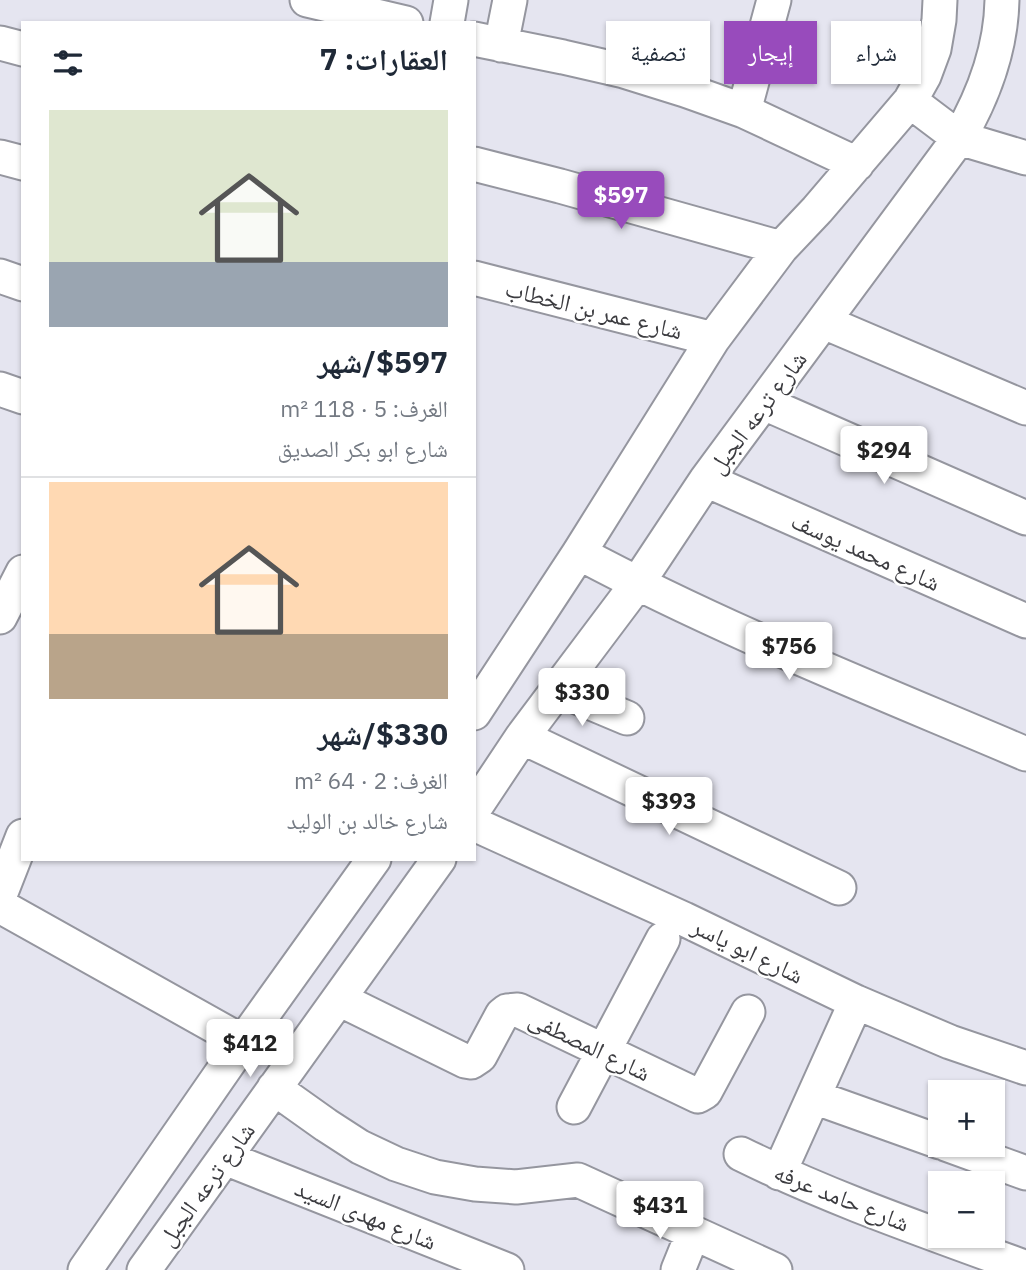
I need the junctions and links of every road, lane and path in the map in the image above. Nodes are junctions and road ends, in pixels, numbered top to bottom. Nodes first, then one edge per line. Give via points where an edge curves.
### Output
1 (451, 0) edge
2 (510, 0) edge
3 (774, 0) edge
4 (940, 0) edge
5 (1002, 0) edge
6 (316, 9) edge
7 (396, 14) edge
8 (447, 21) edge
9 (1013, 37) edge
10 (488, 42) edge
11 (0, 43) edge
12 (21, 48) edge
13 (910, 101) junction
14 (744, 111) junction
15 (959, 138) junction
16 (0, 157) edge
17 (1026, 158) edge
18 (21, 162) edge
19 (857, 164) junction
20 (476, 165) edge
21 (781, 248) junction
22 (0, 276) edge
23 (476, 279) edge
24 (21, 283) edge
25 (824, 322) junction
26 (713, 339) junction
27 (0, 389) edge
28 (21, 396) edge
29 (764, 403) junction
30 (1026, 408) edge
31 (706, 480) junction
32 (1026, 518) edge
33 (579, 553) junction
34 (21, 578) edge
35 (637, 584) junction
36 (8, 618) edge
37 (1026, 621) edge
38 (558, 689) junction
39 (476, 710) edge
40 (627, 718) dead end
41 (522, 737) junction
42 (1026, 754) edge
43 (476, 805) edge
44 (476, 825) edge
45 (21, 841) edge
46 (370, 861) edge
47 (438, 861) edge
48 (839, 888) dead end
49 (0, 895) edge
50 (0, 906) edge
51 (663, 939) dead end
52 (339, 999) junction
53 (856, 1002) junction
54 (748, 1012) dead end
55 (243, 1042) junction
56 (603, 1051) junction
57 (1026, 1068) edge
58 (274, 1088) junction
59 (814, 1097) junction
60 (574, 1107) dead end
61 (928, 1138) edge
62 (741, 1154) dead end
63 (982, 1157) edge
64 (225, 1158) junction
65 (779, 1173) junction
66 (1026, 1173) edge
67 (693, 1233) junction
68 (1024, 1265) edge
69 (85, 1270) edge
70 (144, 1270) edge
71 (504, 1270) edge
72 (678, 1270) edge
73 (775, 1270) edge

1 - 8 street
2 - 10 street
3 - 14 street
4 - 13 street via 934,49
5 - 9 street, شارع ترعه الجبل
6 - 7 street
9 - 15 street, شارع ترعه الجبل via 994,60
10 - 14 street via 624,71
11 - 12 street
13 - 15 street
13 - 19 street
14 - 19 street
15 - 17 street
15 - 25 street, شارع ترعه الجبل
16 - 18 street
19 - 21 street
20 - 21 street
21 - 26 street
22 - 24 street
23 - 26 street, شارع عمر بن الخطاب
25 - 29 street, شارع ترعه الجبل
25 - 30 street
26 - 33 street
27 - 28 street
29 - 31 street, شارع ترعه الجبل
29 - 32 street
31 - 35 street, شارع ترعه الجبل
31 - 37 street, شارع محمد يوسف
33 - 35 street
33 - 39 street
34 - 36 street
35 - 38 street, شارع ترعه الجبل
35 - 42 street
38 - 40 street
38 - 41 street, شارع ترعه الجبل
41 - 43 street, شارع ترعه الجبل
41 - 48 street
44 - 53 street, شارع ابو ياسر
45 - 49 street
46 - 55 street, شارع ترعه الجبل
47 - 52 street, شارع ترعه الجبل
50 - 55 street
51 - 56 street
52 - 56 street, شارع المصطفى via 465,1061 480,1056 502,1016 512,1010
52 - 58 street, شارع ترعه الجبل
53 - 57 street, شارع ابو ياسر
53 - 59 street
54 - 56 street, شارع المصطفى via 698,1096
55 - 69 street, شارع ترعه الجبل
56 - 60 street
58 - 64 street, شارع ترعه الجبل
58 - 67 street via 360,1147 396,1164 475,1184 516,1187 578,1180
59 - 61 street
59 - 65 street
62 - 65 street, شارع حامد عرفه
63 - 66 street
64 - 70 street, شارع ترعه الجبل
64 - 71 street, شارع مهدى السيد
65 - 68 street, شارع حامد عرفه
67 - 72 street
67 - 73 street

